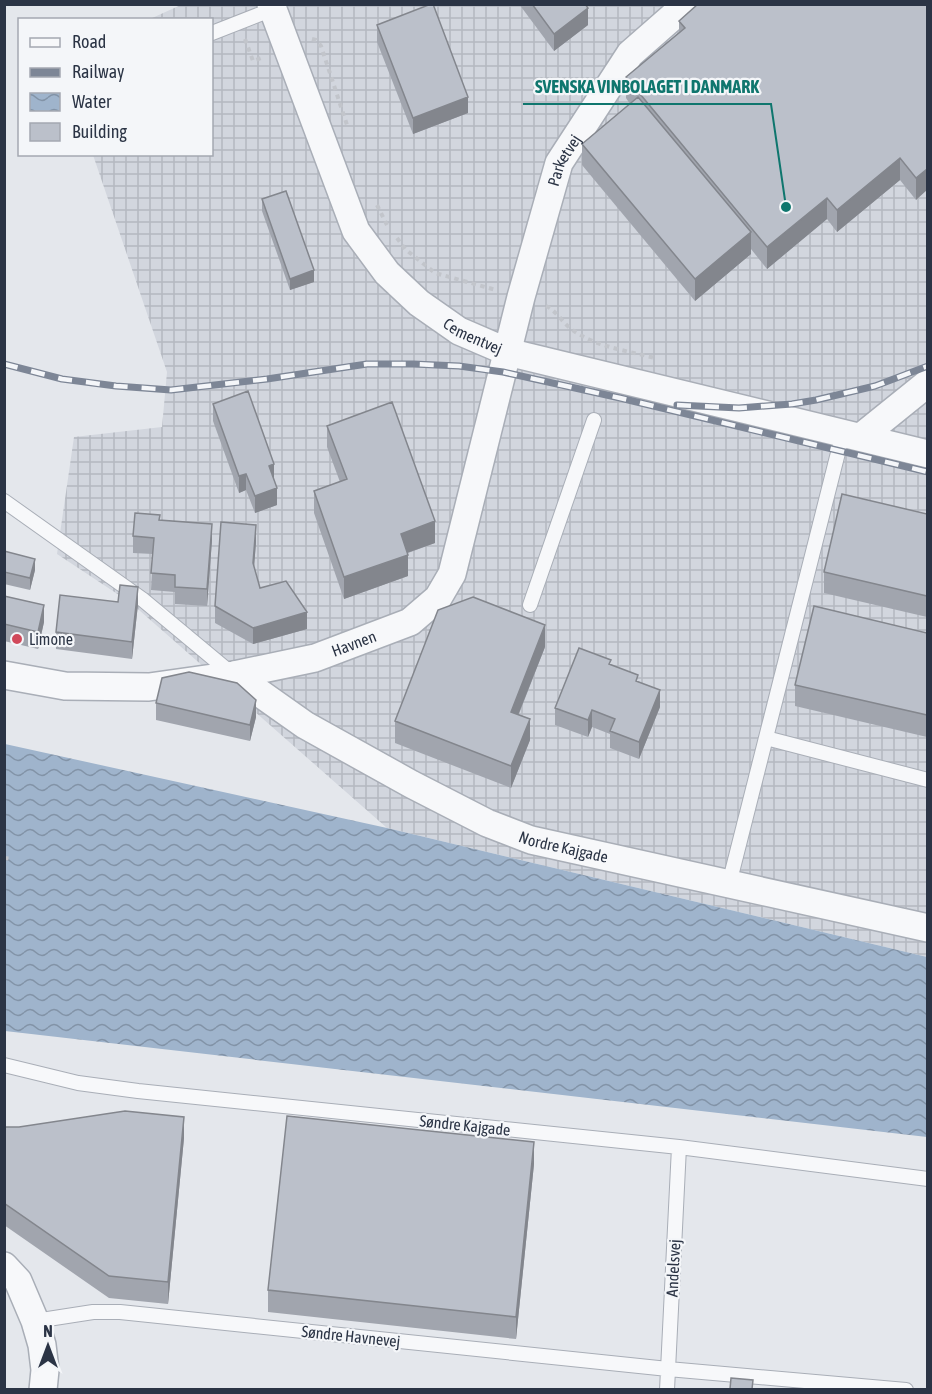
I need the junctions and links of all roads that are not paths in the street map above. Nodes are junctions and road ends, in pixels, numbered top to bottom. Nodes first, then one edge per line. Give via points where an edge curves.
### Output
1 (687, 4) edge
2 (276, 6) edge
3 (213, 33) edge
4 (508, 352) junction
5 (922, 393) edge
6 (594, 420) dead end
7 (852, 435) junction
8 (927, 454) edge
9 (4, 501) edge
10 (530, 605) dead end
11 (4, 675) edge
12 (234, 675) junction
13 (766, 738) junction
14 (927, 780) edge
15 (729, 884) junction
16 (927, 928) edge
17 (4, 1065) edge
18 (680, 1147) junction
19 (927, 1179) edge
20 (4, 1266) edge
21 (35, 1321) junction
22 (668, 1369) junction
23 (43, 1389) edge
24 (667, 1389) edge
25 (906, 1389) edge

1 - 4 street, Parketvej via 630,54 559,163
2 - 3 lane
2 - 4 street, Cementvej via 356,231 387,273 419,303 459,331
4 - 7 street, Cementvej
4 - 12 street, Havnen via 452,574 438,598 410,622 368,638 315,658
5 - 7 street
6 - 10 lane
7 - 8 street, Cementvej
7 - 13 lane
9 - 12 lane via 142,599
11 - 12 street, Havnen via 65,686 149,687
12 - 15 street, Nordre Kajgade via 305,725 487,823 531,840
13 - 14 lane
13 - 15 lane
15 - 16 street, Nordre Kajgade
17 - 18 lane, Søndre Kajgade via 78,1083 138,1091
18 - 19 lane, Søndre Kajgade
18 - 22 lane, Andelsvej
20 - 21 street via 18,1281
21 - 22 lane, Søndre Havnevej via 120,1312
21 - 23 street via 45,1370
22 - 24 lane, Andelsvej
22 - 25 lane, Søndre Havnevej

